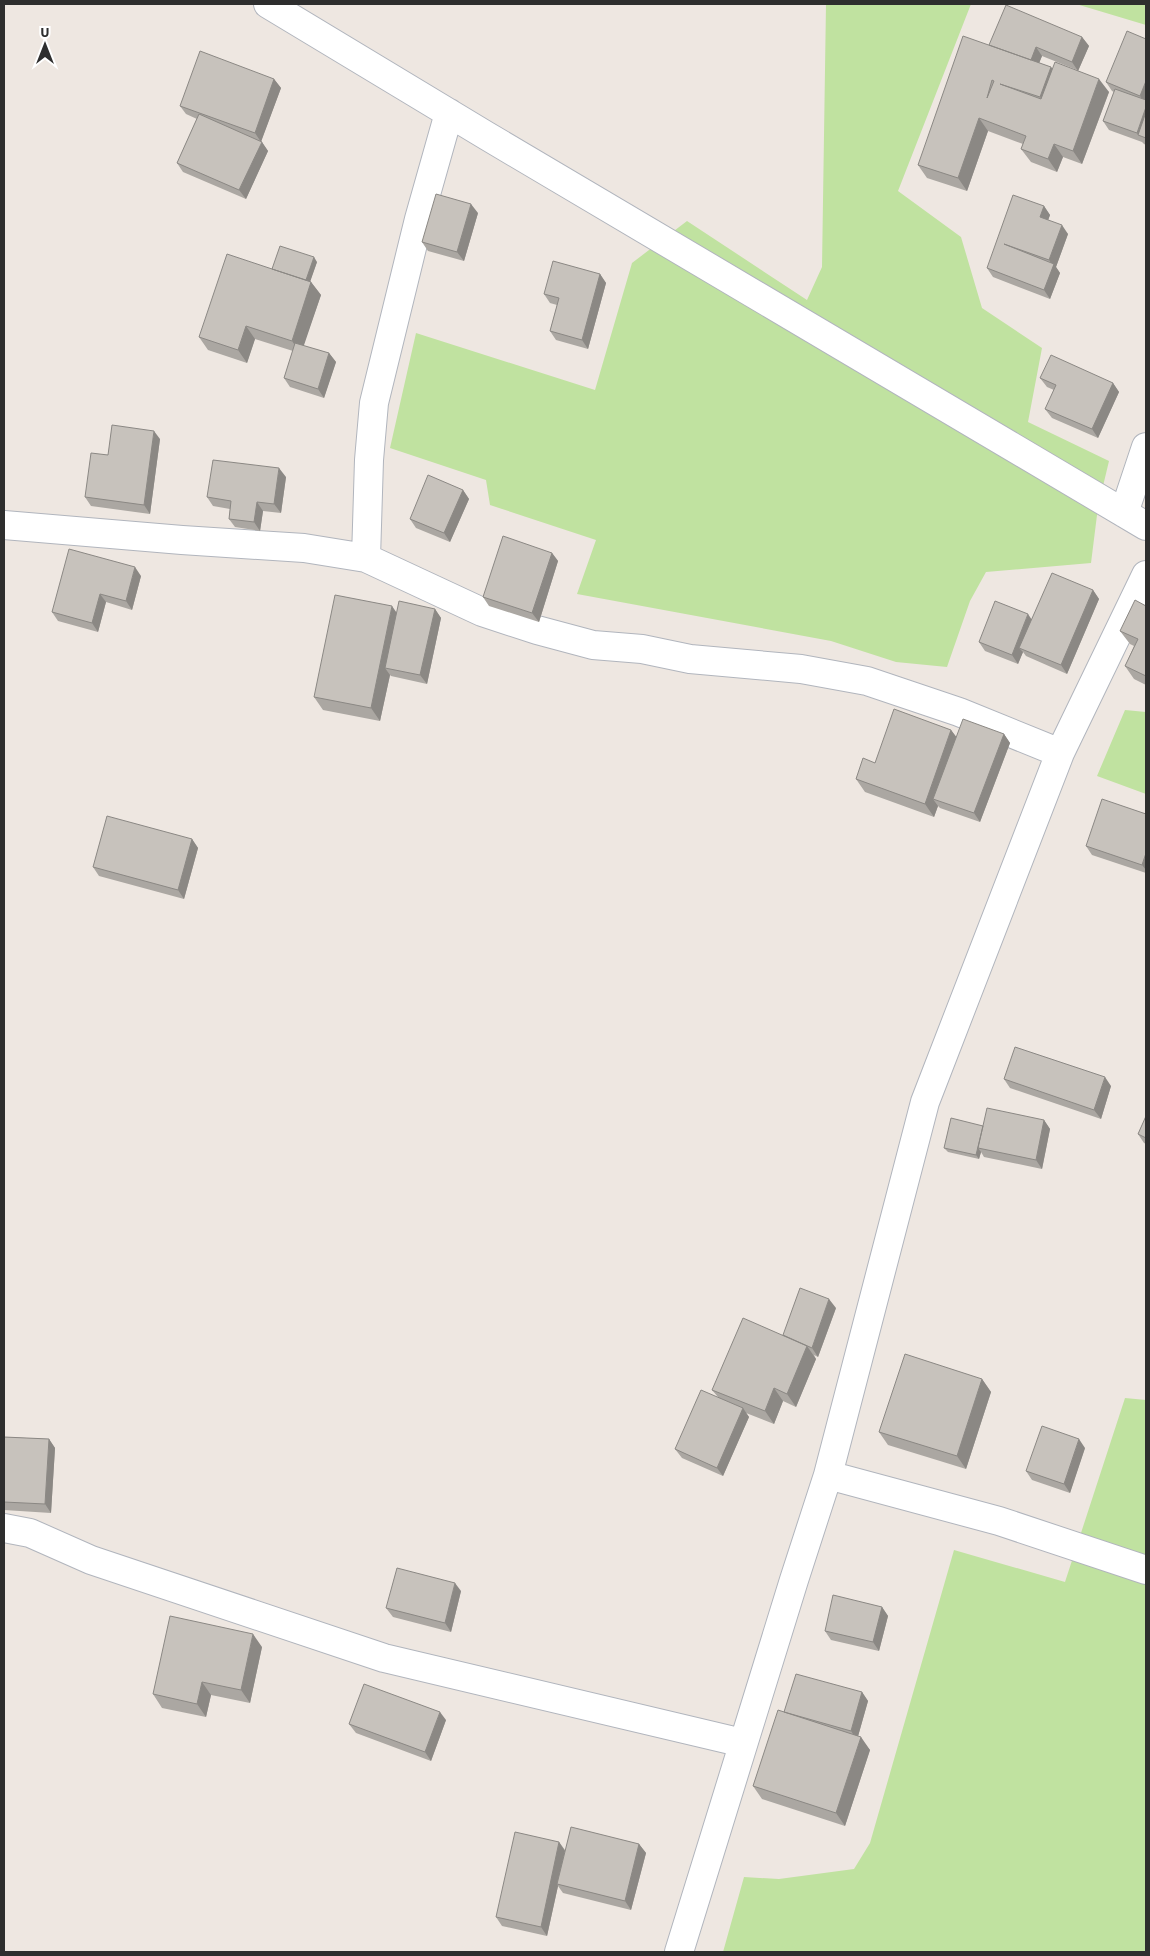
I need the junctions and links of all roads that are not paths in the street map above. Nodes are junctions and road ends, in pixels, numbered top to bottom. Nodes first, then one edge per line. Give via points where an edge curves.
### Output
1 (268, 4) edge
2 (449, 113) junction
3 (1146, 447) edge
4 (1135, 520) edge
5 (4, 525) edge
6 (366, 558) junction
7 (1146, 575) edge
8 (1060, 753) junction
9 (828, 1475) junction
10 (4, 1528) edge
11 (1146, 1570) edge
12 (743, 1743) junction
13 (679, 1952) edge

1 - 2 street
2 - 4 street
2 - 6 street via 418,219 374,403
3 - 4 street
5 - 6 street via 304,548
6 - 8 street via 482,612 537,630 593,645 690,659 801,669 867,681 959,712
7 - 8 street
8 - 9 street via 925,1102
9 - 11 street via 999,1521
9 - 12 street
10 - 12 street via 30,1533 91,1560 384,1658
12 - 13 street

